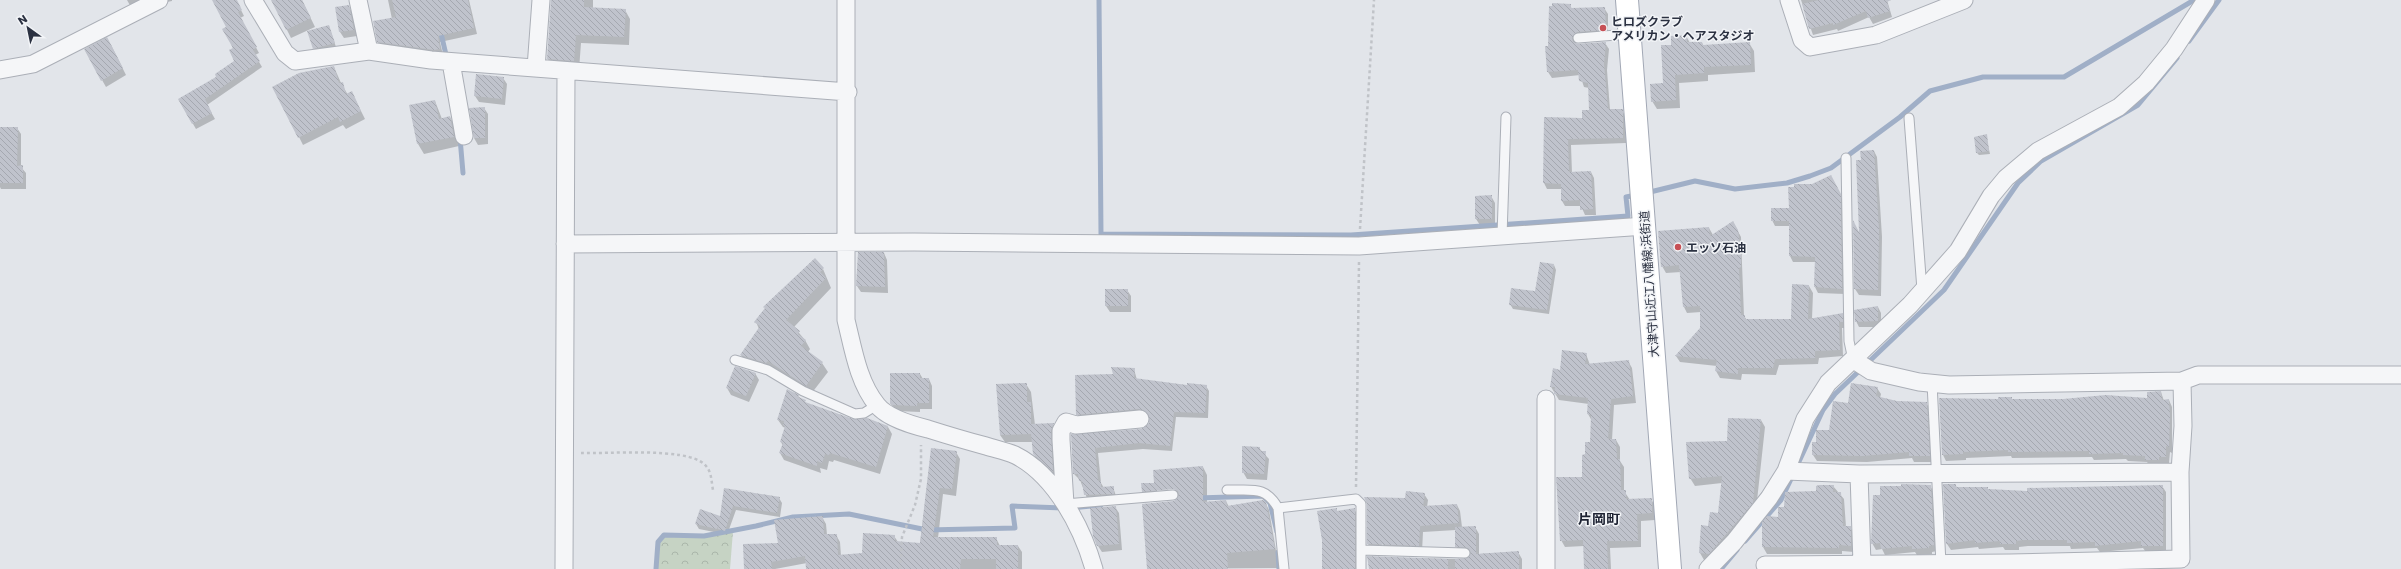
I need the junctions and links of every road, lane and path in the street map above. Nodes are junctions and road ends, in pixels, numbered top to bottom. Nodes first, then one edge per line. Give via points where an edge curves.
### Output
1 (159, 0) edge
2 (253, 0) edge
3 (358, 0) edge
4 (541, 0) edge
5 (846, 0) edge
6 (1374, 0) edge
7 (1627, 0) edge
8 (1789, 0) edge
9 (1964, 0) edge
10 (2206, 0) edge
11 (1946, 3) edge
12 (1629, 34) junction
13 (1578, 38) dead end
14 (369, 51) junction
15 (452, 62) junction
16 (536, 68) junction
17 (0, 70) edge
18 (566, 71) junction
19 (848, 92) junction
20 (1506, 116) dead end
21 (1909, 118) dead end
22 (464, 136) dead end
23 (1846, 158) dead end
24 (1644, 226) junction
25 (1502, 236) junction
26 (565, 244) junction
27 (846, 244) junction
28 (1359, 246) junction
29 (1922, 291) junction
30 (735, 360) dead end
31 (1854, 360) junction
32 (2401, 375) edge
33 (2182, 381) junction
34 (1932, 383) junction
35 (1546, 399) dead end
36 (877, 405) junction
37 (1140, 419) dead end
38 (920, 427) junction
39 (564, 453) junction
40 (1786, 471) junction
41 (2180, 472) junction
42 (1859, 474) junction
43 (1936, 474) junction
44 (713, 490) dead end
45 (1228, 490) dead end
46 (1173, 495) dead end
47 (1356, 499) junction
48 (1065, 504) junction
49 (1278, 508) junction
50 (1361, 550) junction
51 (1465, 554) dead end
52 (1765, 564) dead end
53 (1862, 564) junction
54 (1940, 564) junction
55 (564, 569) edge
56 (900, 569) edge
57 (1094, 569) edge
58 (1284, 569) edge
59 (1361, 569) edge
60 (1546, 569) edge
61 (1670, 569) edge
62 (1708, 569) edge

1 - 17 street via 33,64
2 - 14 street via 285,53 295,61
3 - 14 street
4 - 16 street
5 - 19 street
6 - 28 path
7 - 12 main road, 大津守山近江八幡線;浜街道
8 - 11 street via 1802,40 1810,47 1876,35
9 - 11 street
10 - 29 street via 2174,49 2146,83 2119,107 2038,151 2006,178 1958,251
12 - 13 lane
12 - 24 main road, 大津守山近江八幡線;浜街道
14 - 15 street
15 - 16 street
15 - 22 street
16 - 18 street
18 - 19 street
18 - 26 street
19 - 27 street
20 - 25 lane
21 - 29 lane
23 - 31 lane via 1849,341
24 - 25 street
24 - 61 main road, 大津守山近江八幡線;浜街道
25 - 28 street
26 - 27 street
26 - 39 street
27 - 28 street via 960,242
27 - 36 street via 846,320 856,362
28 - 47 path
29 - 31 street
30 - 36 lane via 768,370 803,391 855,414 864,413
31 - 34 street via 1871,371
31 - 40 street via 1828,383 1805,419
32 - 33 street via 2198,375
33 - 34 street via 1949,385
33 - 41 street
34 - 43 lane
35 - 60 street
36 - 38 street via 885,413
37 - 48 street via 1076,425 1066,422 1061,431
38 - 48 street via 1013,454 1029,463 1042,475
38 - 56 path via 921,478 915,505 902,537
39 - 44 path via 685,456 699,461 708,468
39 - 55 street
40 - 42 street
40 - 62 street via 1769,498 1734,542
41 - 43 street
41 - 54 street via 2181,559
42 - 43 street
42 - 53 street
43 - 54 lane
45 - 49 lane via 1265,492 1272,497
46 - 48 lane
47 - 49 lane
47 - 50 lane via 1361,504
48 - 57 street via 1081,533
49 - 58 lane
50 - 51 lane
50 - 59 lane
52 - 53 street
53 - 54 street

